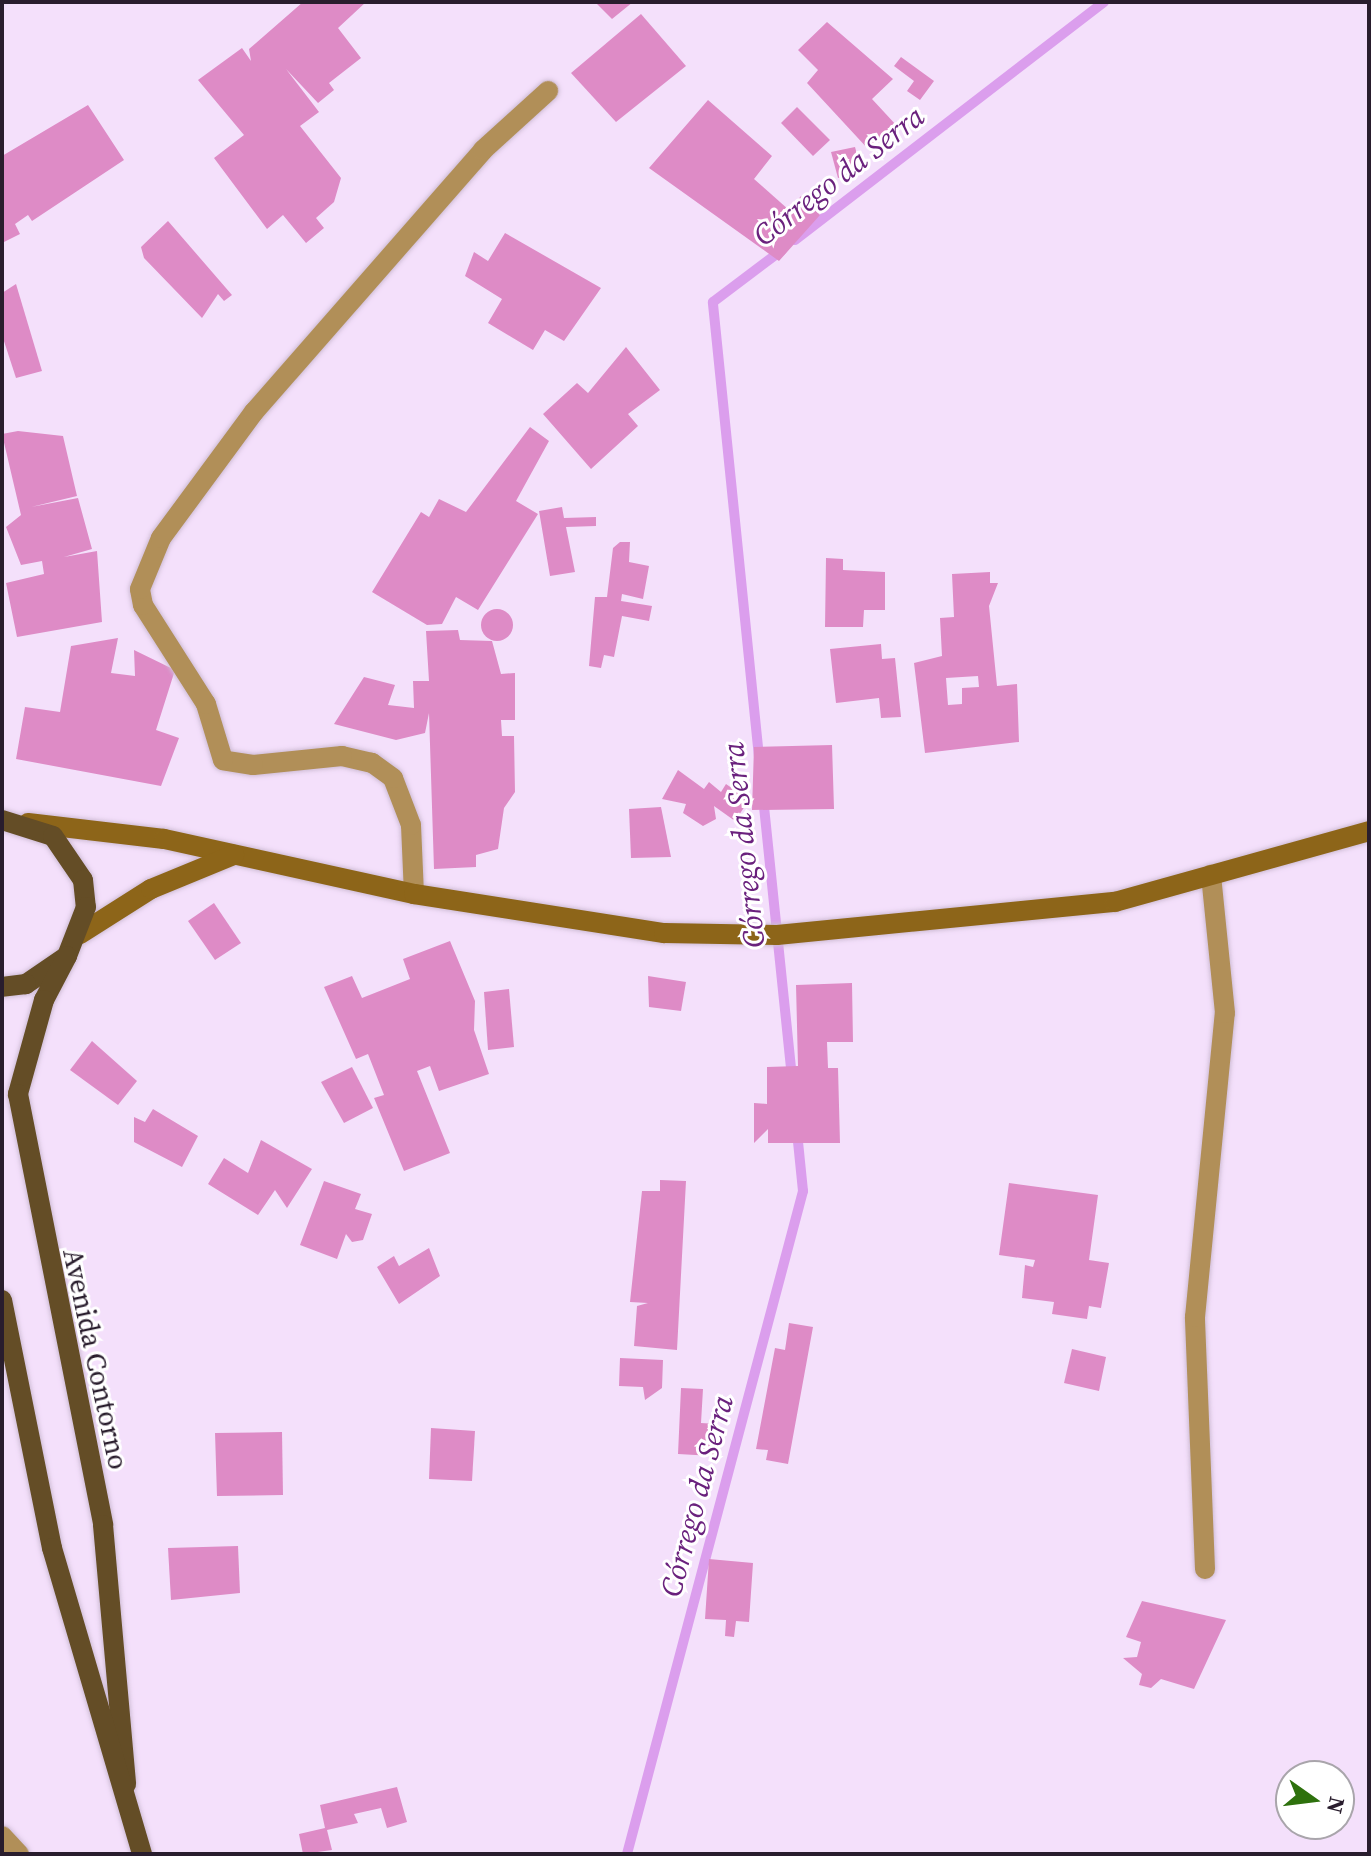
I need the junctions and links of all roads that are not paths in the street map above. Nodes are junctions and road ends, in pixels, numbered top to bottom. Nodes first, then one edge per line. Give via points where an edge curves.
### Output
1 (548, 91) dead end
2 (10, 819) edge
3 (1369, 831) edge
4 (234, 855) junction
5 (1211, 875) junction
6 (414, 894) junction
7 (80, 934) junction
8 (67, 956) junction
9 (2, 987) edge
10 (2, 1300) edge
11 (2, 1348) edge
12 (16, 1365) junction
13 (1205, 1569) dead end
14 (126, 1784) junction
15 (2, 1836) edge
16 (19, 1854) edge
17 (142, 1854) edge

1 - 6 street via 483,150 254,412 161,538 140,589 143,605 206,704 229,764 342,756 372,763 393,778 411,825
2 - 4 main road
2 - 7 main road via 53,836 83,880
3 - 5 main road
4 - 6 main road
4 - 7 main road via 151,889
5 - 6 main road via 1115,902 1022,915 777,935 664,933
5 - 13 street via 1225,1013 1195,1317
7 - 8 main road, Avenida Contorno
8 - 9 main road via 37,978
8 - 14 main road, Avenida Contorno via 44,1000 18,1094 103,1525
10 - 12 main road, Avenida Contorno
11 - 12 street
12 - 14 main road, Avenida Contorno via 52,1548
14 - 17 main road, Avenida Contorno
15 - 16 street

